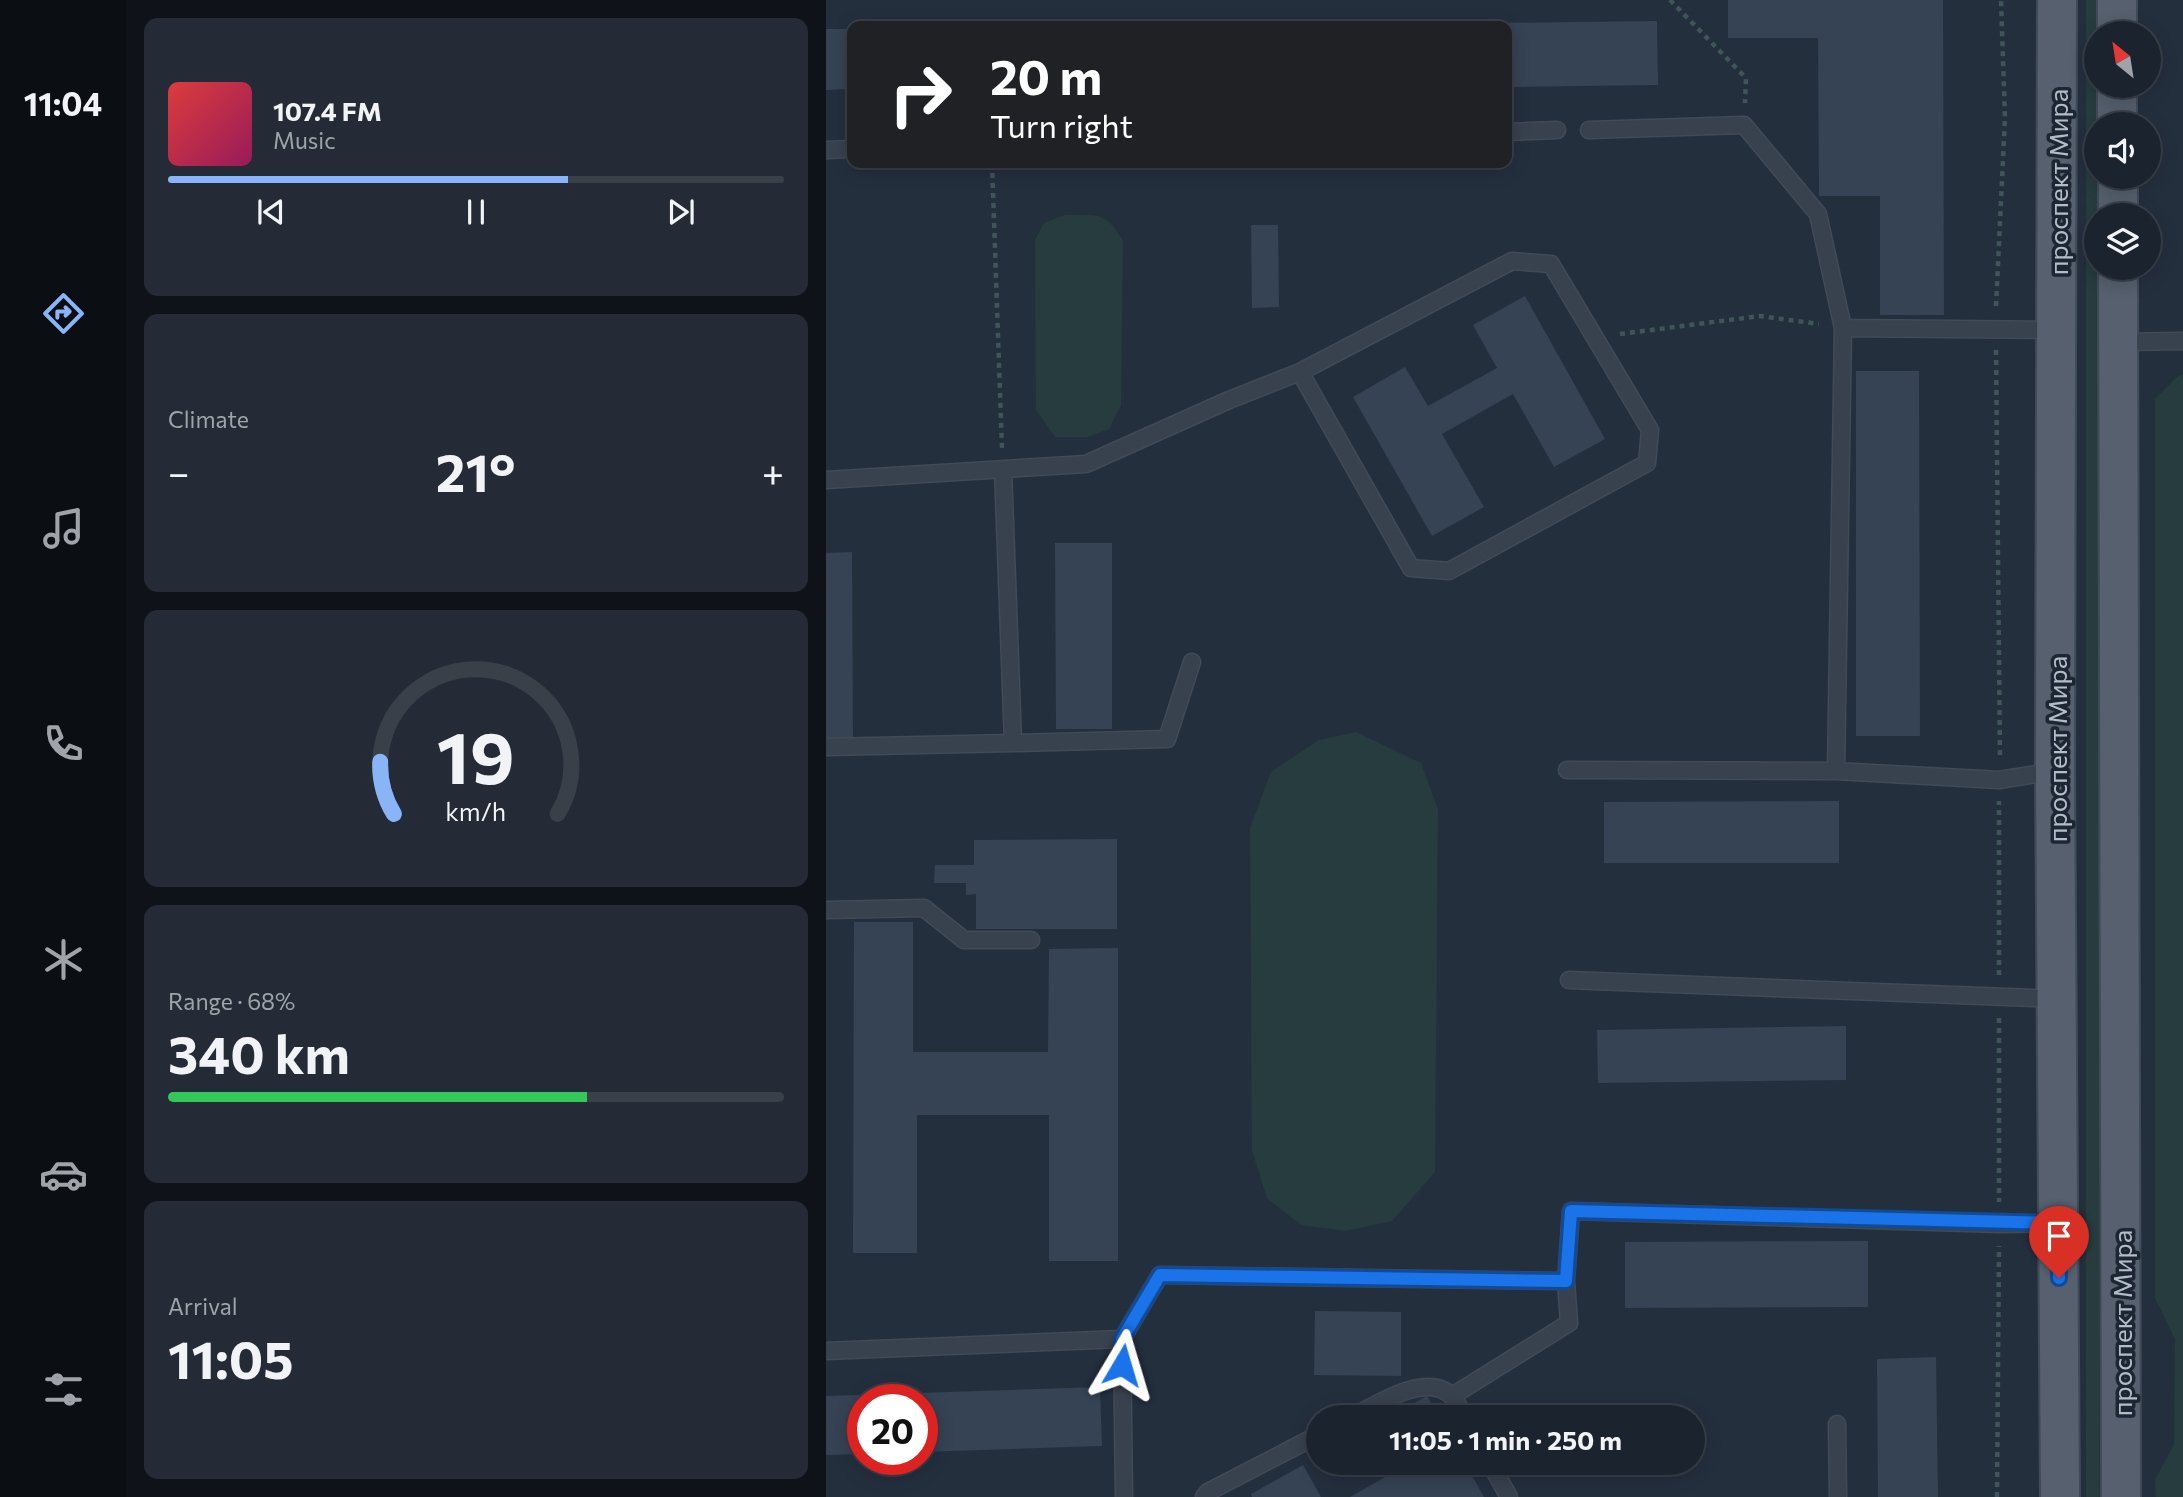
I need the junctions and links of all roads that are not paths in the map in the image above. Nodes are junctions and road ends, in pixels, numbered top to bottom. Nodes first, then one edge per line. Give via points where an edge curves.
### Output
1 (2057, 0) edge
2 (2117, 0) edge
3 (2117, 21) edge
4 (1557, 130) dead end
5 (1589, 130) dead end
6 (1512, 132) edge
7 (847, 149) edge
8 (826, 150) edge
9 (2118, 280) edge
10 (1843, 328) junction
11 (2056, 330) junction
12 (2183, 341) edge
13 (2119, 342) junction
14 (1300, 372) junction
15 (1003, 469) junction
16 (826, 480) edge
17 (1192, 662) dead end
18 (1013, 743) junction
19 (826, 747) edge
20 (1567, 770) dead end
21 (1836, 771) junction
22 (2056, 771) junction
23 (826, 910) edge
24 (1031, 940) dead end
25 (1569, 980) dead end
26 (2057, 999) junction
27 (2058, 1223) junction
28 (1566, 1281) junction
29 (1122, 1339) junction
30 (826, 1351) edge
31 (1452, 1396) junction
32 (1376, 1405) edge
33 (1457, 1405) edge
34 (1837, 1424) dead end
35 (1306, 1441) edge
36 (1497, 1475) edge
37 (1124, 1497) edge
38 (1205, 1497) edge
39 (1509, 1497) edge
40 (1838, 1497) edge
41 (2060, 1497) edge
42 (2121, 1497) edge

1 - 11 main road, проспект Мира
2 - 3 main road
4 - 6 lane
5 - 10 lane via 1744,125 1818,214
7 - 8 lane
9 - 13 main road, проспект Мира
10 - 11 lane
10 - 21 lane
11 - 22 main road, проспект Мира
12 - 13 lane
13 - 42 main road, проспект Мира
14 - 14 lane via 1411,568 1449,571 1647,463 1650,430 1551,264 1512,261
14 - 15 lane via 1086,464
15 - 16 lane
15 - 18 lane
17 - 18 lane via 1167,739
18 - 19 lane
20 - 21 lane
21 - 22 lane via 1999,780
22 - 26 main road, проспект Мира
23 - 24 lane via 924,908 964,940
25 - 26 lane
26 - 27 main road, проспект Мира
27 - 28 lane via 1571,1211
27 - 41 main road, проспект Мира
28 - 29 lane via 1160,1275
28 - 31 lane via 1569,1323
29 - 30 lane
29 - 37 lane
31 - 32 lane via 1431,1387 1404,1390
31 - 33 lane
34 - 40 lane
35 - 38 lane
36 - 39 lane

